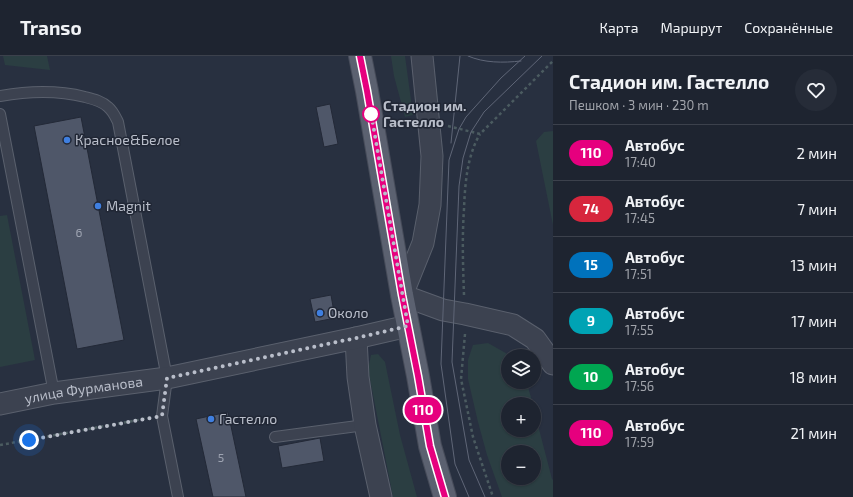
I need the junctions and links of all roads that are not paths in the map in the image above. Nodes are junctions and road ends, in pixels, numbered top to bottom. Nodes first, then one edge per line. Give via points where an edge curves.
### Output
1 (360, 56) edge
2 (422, 56) edge
3 (0, 96) edge
4 (0, 114) edge
5 (402, 295) junction
6 (408, 326) junction
7 (356, 338) junction
8 (553, 364) edge
9 (167, 378) junction
10 (54, 393) junction
11 (0, 404) edge
12 (365, 425) junction
13 (275, 437) dead end
14 (178, 497) edge
15 (381, 497) edge
16 (445, 497) edge

1 - 5 main road
2 - 5 street via 432,156 430,205 423,243
3 - 9 lane via 28,92 71,94 103,103 116,117
4 - 10 lane
5 - 6 main road
5 - 8 street via 443,310 513,325 536,339
6 - 7 street, улица Фурманова
6 - 16 main road via 430,446
7 - 9 street, улица Фурманова
7 - 12 street via 358,377
9 - 10 street, улица Фурманова
9 - 14 lane via 162,416
10 - 11 street, улица Фурманова
12 - 13 lane
12 - 15 street

